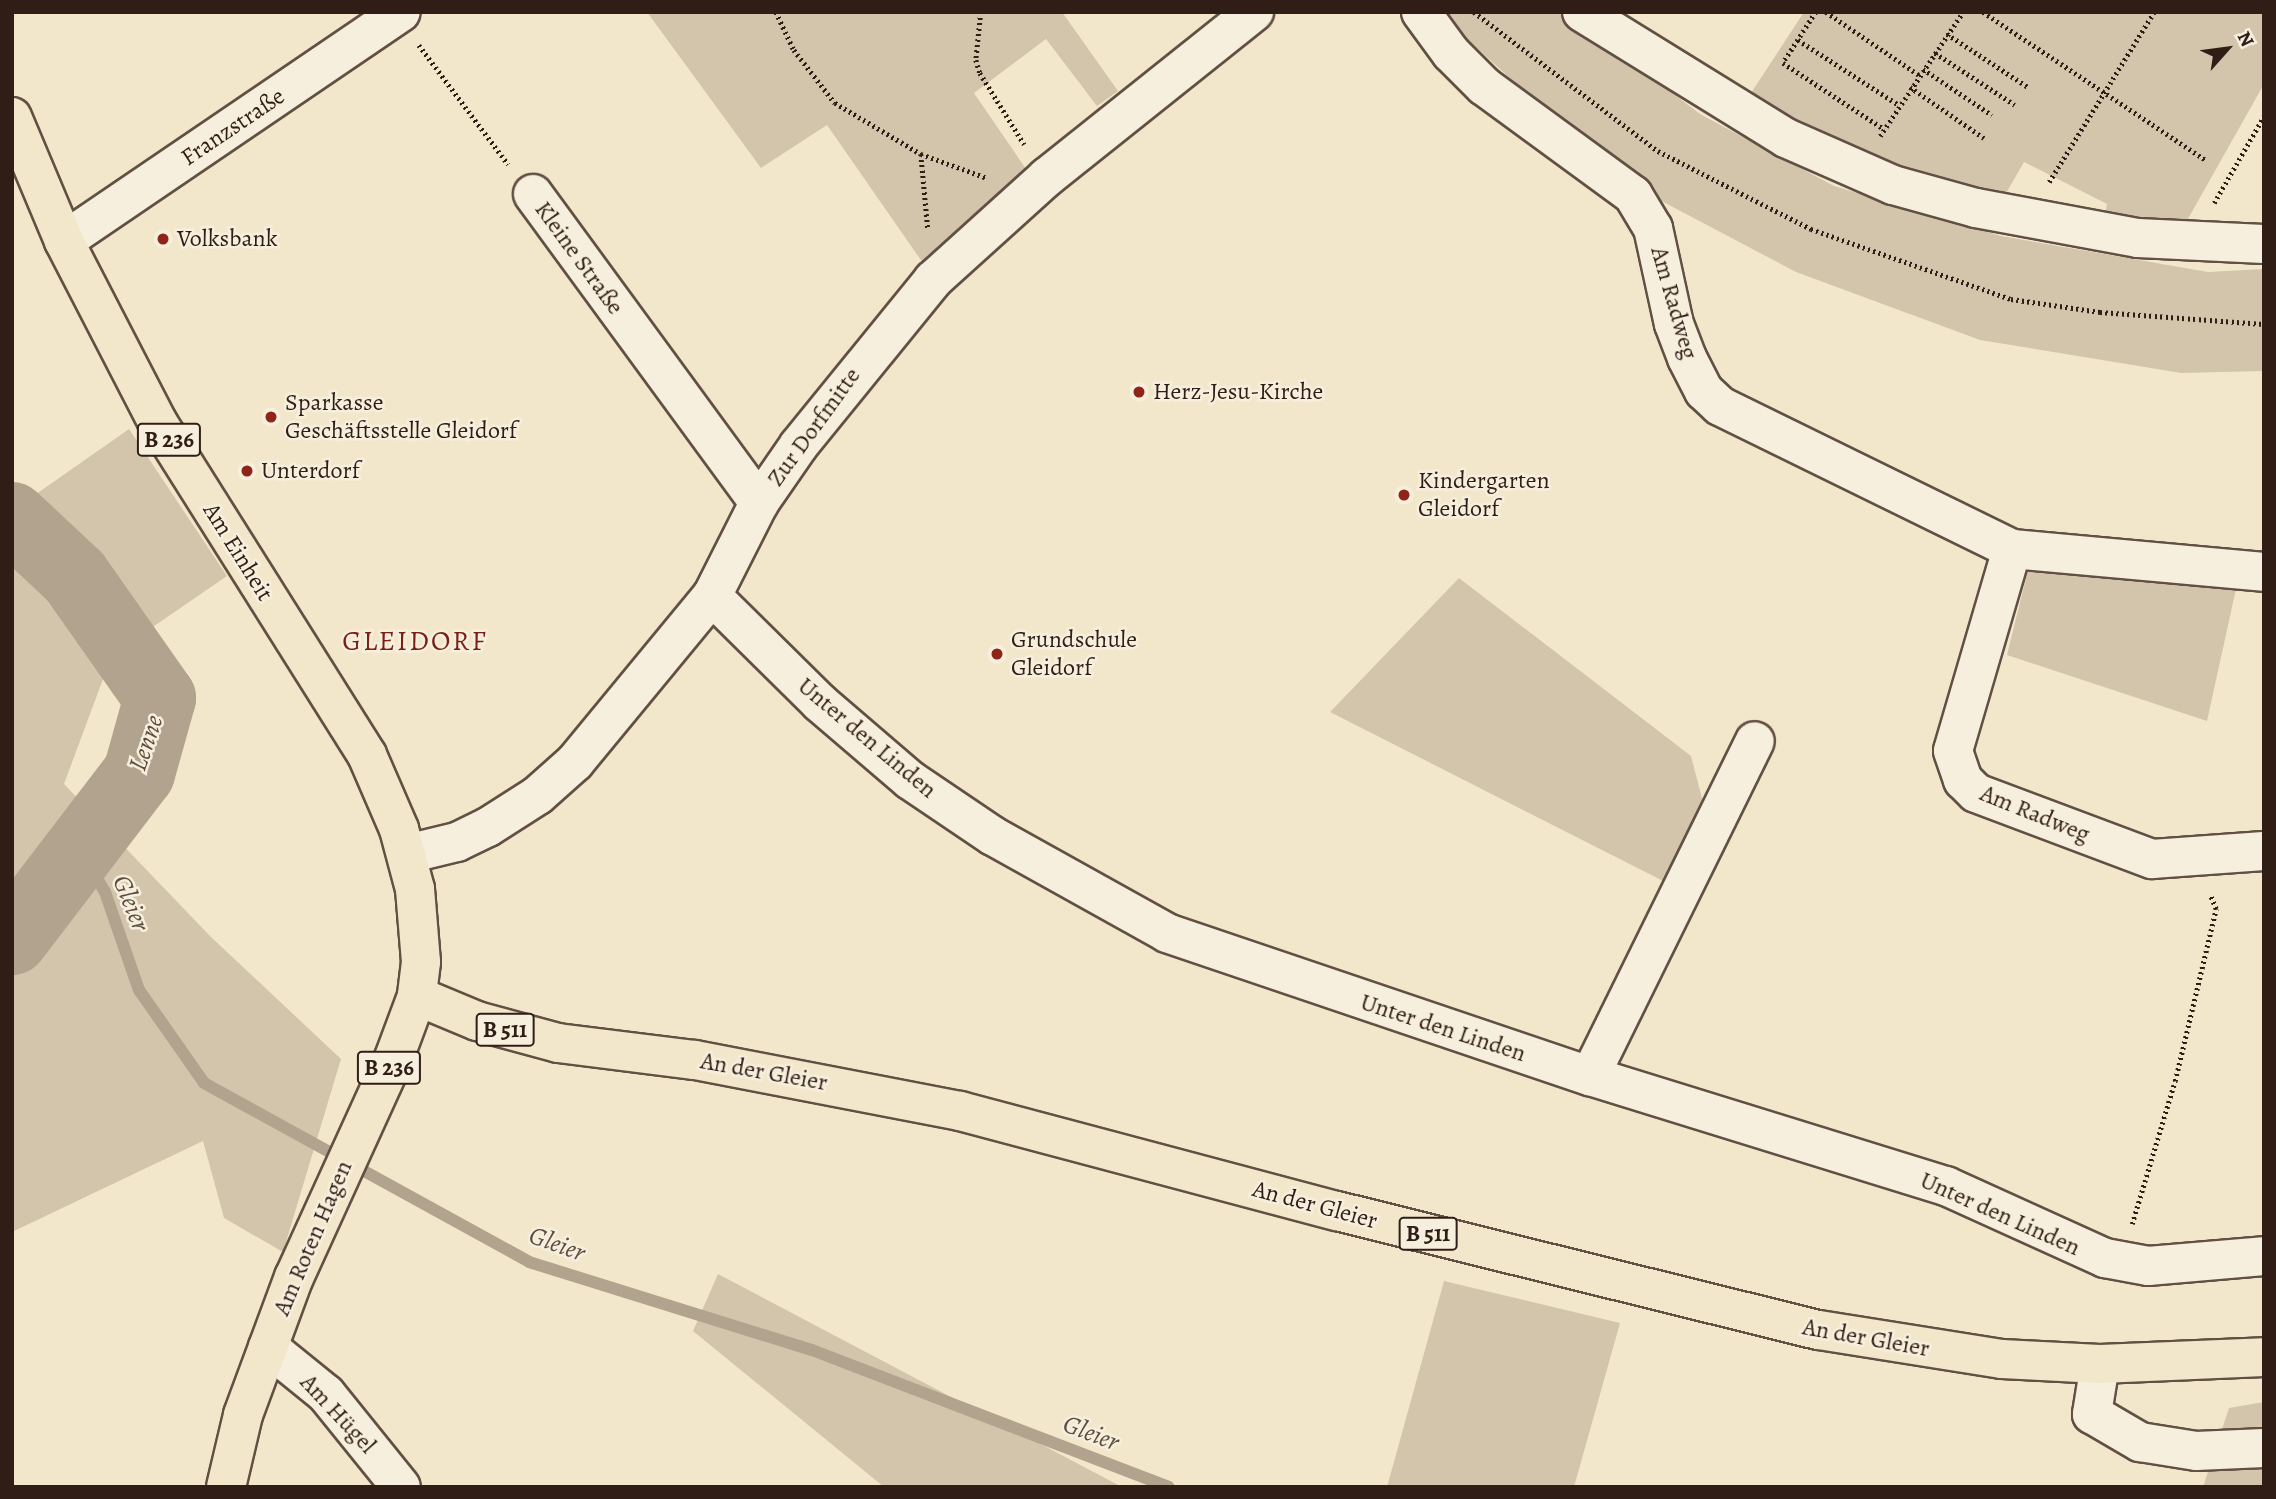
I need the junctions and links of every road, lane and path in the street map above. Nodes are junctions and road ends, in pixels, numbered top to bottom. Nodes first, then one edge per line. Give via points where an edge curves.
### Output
1 (776, 12) edge
2 (981, 12) edge
3 (1253, 12) edge
4 (1421, 12) edge
5 (1474, 12) edge
6 (1582, 12) edge
7 (1816, 12) edge
8 (1826, 12) edge
9 (1963, 12) edge
10 (1983, 12) edge
11 (2154, 12) edge
12 (399, 13) edge
13 (1947, 34) junction
14 (1798, 40) junction
15 (1935, 53) junction
16 (1921, 72) junction
17 (1910, 87) junction
18 (2028, 87) dead end
19 (2104, 93) junction
20 (1899, 104) junction
21 (2015, 106) dead end
22 (1992, 115) dead end
23 (2264, 116) edge
24 (12, 117) edge
25 (1884, 129) junction
26 (1984, 138) dead end
27 (921, 154) junction
28 (2206, 160) dead end
29 (2056, 171) dead end
30 (1859, 173) junction
31 (1038, 184) junction
32 (533, 194) joint
33 (64, 241) junction
34 (2193, 243) junction
35 (2264, 244) edge
36 (933, 280) junction
37 (2264, 324) edge
38 (759, 503) junction
39 (2012, 549) junction
40 (2264, 572) edge
41 (712, 596) junction
42 (1755, 741) dead end
43 (2264, 851) edge
44 (407, 854) junction
45 (2194, 859) junction
46 (417, 996) junction
47 (1590, 1076) junction
48 (2264, 1256) edge
49 (2121, 1263) junction
50 (268, 1347) junction
51 (2264, 1357) edge
52 (2100, 1364) junction
53 (2264, 1448) edge
54 (226, 1487) edge
55 (401, 1487) edge

1 - 27 path via 794,50 835,103
2 - 31 path via 976,60 985,87
3 - 31 street, Zur Dorfmitte
4 - 39 street, Am Radweg via 1451,53 1484,86 1633,195 1653,228 1674,324 1687,358 1704,391 1720,406
5 - 37 path via 1658,151 1811,229 2011,299 2100,313
6 - 30 street via 1786,138
7 - 14 path
8 - 16 path
9 - 13 path
10 - 19 path
11 - 19 path
12 - 32 path, Kleine Straße
12 - 33 street, Franzstraße
13 - 15 path
13 - 18 path
14 - 20 path
14 - 25 path via 1783,63
15 - 16 path
15 - 21 path
16 - 17 path
16 - 22 path
17 - 20 path
17 - 26 path
19 - 28 path
19 - 29 path
20 - 25 path
23 - 34 path
24 - 33 main road, Am Einheit / B 236
25 - 30 path
27 - 31 path
27 - 36 path
30 - 34 street via 2002,213 2138,238
31 - 36 street, Zur Dorfmitte
32 - 38 street, Kleine Straße
33 - 44 main road, Am Einheit / B 236 via 158,423 349,723 388,799
34 - 35 street
36 - 38 street, Zur Dorfmitte via 844,384
38 - 41 street, Zur Dorfmitte
39 - 40 street, Am Radweg
39 - 45 street, Am Radweg via 1953,751 1963,780 1976,793 2152,859
41 - 44 street, Zur Dorfmitte via 554,782 457,842
41 - 47 street, Unter den Linden via 819,702 910,780 1108,904 1167,933 1265,969
42 - 47 street
43 - 45 street, Am Radweg
44 - 46 main road, Am Einheit / B 236 via 419,917
45 - 49 path via 2216,909 2175,1081
46 - 50 main road, Am Roten Hagen / B 236 via 323,1208
46 - 52 main road, An der Gleier / B 511 via 477,1021 558,1043 695,1060 960,1111 1767,1319 1909,1347 2001,1359
47 - 49 street, Unter den Linden via 1946,1186 2057,1240
48 - 49 street, Unter den Linden via 2183,1265
50 - 54 main road, Am Roten Hagen / B 236 via 243,1415
50 - 55 street, Am Hügel via 326,1394
51 - 52 main road, An der Gleier / B 511
52 - 53 street via 2092,1414 2140,1442 2196,1451

